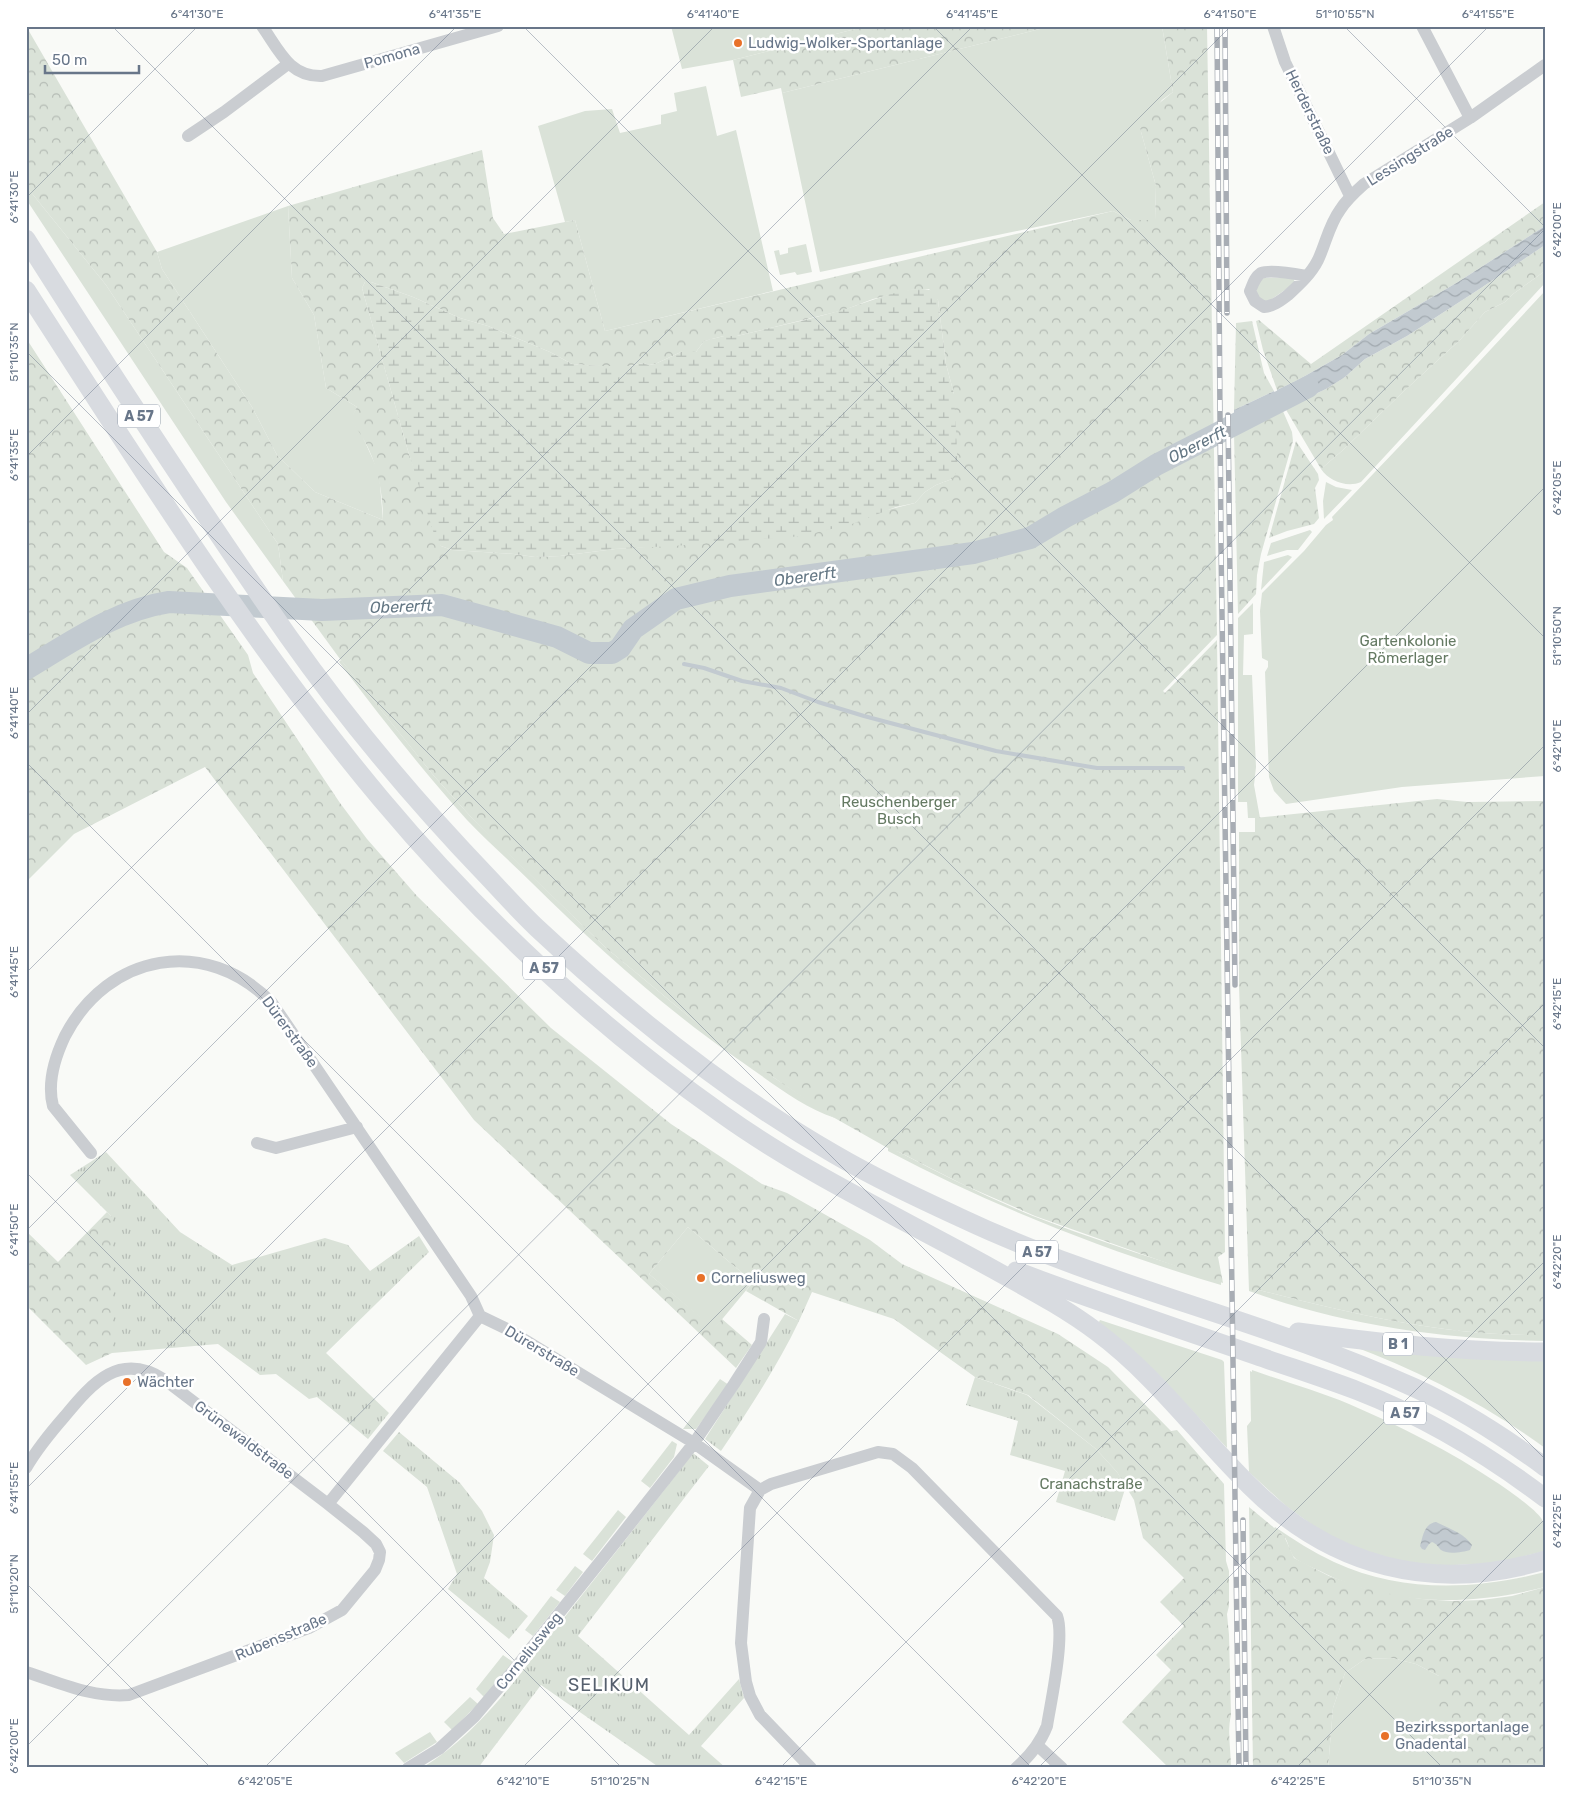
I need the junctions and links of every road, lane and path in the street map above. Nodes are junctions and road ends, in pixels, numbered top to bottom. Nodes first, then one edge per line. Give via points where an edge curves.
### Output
1 (262, 26) edge
2 (498, 26) edge
3 (1272, 26) edge
4 (1422, 26) edge
5 (288, 64) junction
6 (1545, 65) edge
7 (1470, 118) junction
8 (188, 136) dead end
9 (1350, 196) junction
10 (26, 239) edge
11 (1307, 276) dead end
12 (26, 290) edge
13 (357, 1128) junction
14 (257, 1143) dead end
15 (92, 1153) dead end
16 (934, 1236) junction
17 (480, 1316) junction
18 (764, 1319) dead end
19 (1252, 1326) junction
20 (1545, 1352) edge
21 (694, 1443) junction
22 (1545, 1467) edge
23 (26, 1468) edge
24 (760, 1490) junction
25 (1545, 1498) edge
26 (328, 1504) junction
27 (1545, 1560) edge
28 (26, 1672) edge
29 (1037, 1745) junction
30 (408, 1768) edge
31 (811, 1768) edge
32 (1016, 1768) edge
33 (1062, 1768) edge

1 - 5 street, Pomona
2 - 5 street, Pomona via 322,76 304,74
3 - 9 street, Herderstraße
4 - 7 street
5 - 8 street
6 - 7 street, Lessingstraße
7 - 9 street, Lessingstraße
9 - 11 street, Lessingstraße via 1335,218 1318,260
10 - 19 highway, A 57 via 142,422 256,589 388,765 459,847 534,925 617,1000 744,1097 861,1169 1031,1250
12 - 16 highway, A 57 via 260,642 381,799 446,872 520,947 665,1073 726,1117 826,1180
13 - 14 street via 276,1148
13 - 15 street, Dürerstraße via 263,994 227,970 181,960 142,968 115,980 81,1012 62,1044 54,1067 53,1106
13 - 17 street, Dürerstraße via 471,1296
16 - 25 highway, A 57 via 1079,1295 1359,1392 1460,1441
16 - 27 highway via 1094,1329 1126,1356 1249,1486 1291,1523 1330,1546 1383,1566 1442,1574 1512,1569
17 - 21 street, Dürerstraße via 507,1329
17 - 26 street
18 - 21 street, Corneliusweg via 761,1342
19 - 20 highway, B 1 via 1443,1349
19 - 22 highway, A 57 via 1312,1346 1419,1390 1467,1415
21 - 24 street
21 - 30 street, Corneliusweg via 474,1717 439,1749
23 - 26 street, Grünewaldstraße via 49,1435 98,1380 118,1370 143,1369 165,1380
24 - 29 street via 783,1479 878,1452 899,1457 912,1468 1057,1616 1059,1643 1047,1726
24 - 31 street via 749,1515 740,1643 742,1664 748,1690 760,1715
26 - 28 street, Rubensstraße via 363,1532 380,1552 368,1578 342,1610 314,1626 129,1695 98,1695
29 - 32 street
29 - 33 street

